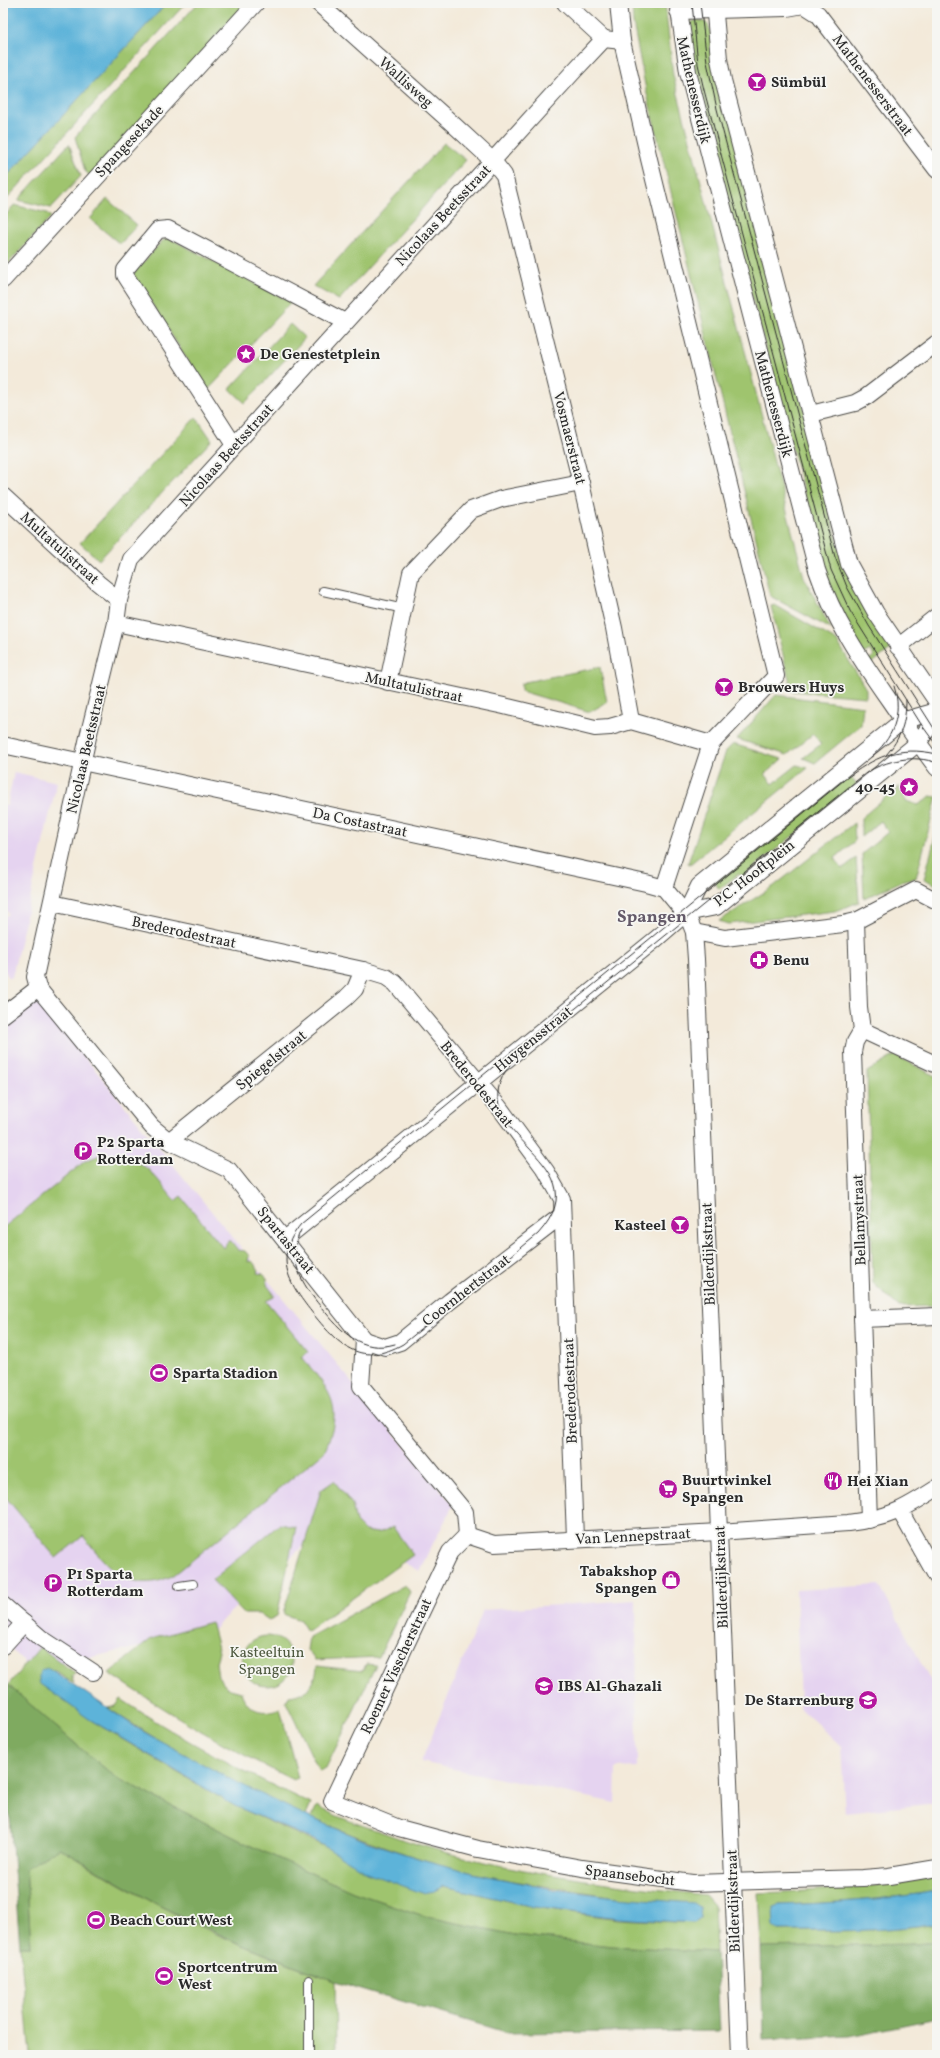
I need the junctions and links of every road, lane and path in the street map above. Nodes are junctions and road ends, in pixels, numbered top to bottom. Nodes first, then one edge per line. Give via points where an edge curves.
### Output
1 (256, 3) edge
2 (318, 3) edge
3 (565, 3) edge
4 (618, 3) edge
5 (805, 4) edge
6 (714, 6) edge
7 (678, 7) edge
8 (604, 39) junction
9 (622, 41) junction
10 (493, 161) junction
11 (937, 170) edge
12 (3, 280) edge
13 (345, 322) junction
14 (937, 343) edge
15 (811, 414) junction
16 (234, 445) junction
17 (582, 482) junction
18 (3, 496) edge
19 (323, 591) dead end
20 (119, 600) junction
21 (404, 609) junction
22 (937, 616) edge
23 (116, 623) junction
24 (898, 647) junction
25 (388, 682) junction
26 (937, 702) edge
27 (937, 711) edge
28 (937, 716) edge
29 (631, 720) junction
30 (902, 721) junction
31 (918, 743) junction
32 (711, 744) junction
33 (3, 745) edge
34 (82, 762) junction
35 (937, 768) edge
36 (664, 888) junction
37 (937, 901) edge
38 (52, 904) junction
39 (686, 913) junction
40 (856, 921) junction
41 (694, 932) junction
42 (363, 970) junction
43 (38, 988) junction
44 (5, 1010) edge
45 (862, 1030) junction
46 (937, 1065) edge
47 (478, 1084) junction
48 (169, 1141) junction
49 (562, 1215) junction
50 (286, 1239) junction
51 (937, 1316) edge
52 (862, 1319) junction
53 (364, 1340) junction
54 (937, 1488) edge
55 (900, 1511) junction
56 (869, 1520) junction
57 (719, 1532) junction
58 (467, 1535) junction
59 (575, 1538) junction
60 (937, 1577) edge
61 (193, 1584) dead end
62 (179, 1586) dead end
63 (5, 1613) edge
64 (24, 1623) junction
65 (3, 1646) edge
66 (93, 1672) dead end
67 (332, 1800) joint
68 (937, 1868) edge
69 (732, 1883) junction
70 (310, 1980) dead end
71 (309, 2055) edge
72 (740, 2055) edge

1 - 12 street, Spangesekade
2 - 10 street, Wallisweg
3 - 8 street
4 - 9 street
5 - 6 street, Mathenesserdijk via 787,8
5 - 11 street, Mathenesserstraat via 818,14
6 - 7 street, Mathenesserdijk
6 - 15 street, Mathenesserdijk via 719,65
7 - 30 street, Mathenesserdijk via 688,72 817,570 838,623
8 - 9 street
8 - 10 street, Nicolaas Beetsstraat
9 - 32 street via 776,676
10 - 13 street, Nicolaas Beetsstraat
10 - 17 street, Vosmaerstraat via 504,175
13 - 16 street, Nicolaas Beetsstraat
13 - 16 street via 168,229 158,230 124,270 125,275
14 - 15 street via 866,397 855,403
15 - 24 street, Mathenesserdijk via 851,570
16 - 20 street, Nicolaas Beetsstraat via 132,559
17 - 21 street via 501,499 471,510 411,573
17 - 29 street, Vosmaerstraat
18 - 20 street, Multatulistraat
19 - 21 lane
20 - 23 street, Nicolaas Beetsstraat
21 - 25 street
22 - 24 street
23 - 25 street, Multatulistraat
23 - 34 street, Nicolaas Beetsstraat
24 - 26 street, Mathenesserdijk
25 - 29 street, Multatulistraat via 595,728 610,727
27 - 30 street, P.C. Hooftplein
28 - 31 street, P.C. Hooftplein
29 - 32 street
30 - 31 street, Mathenesserdijk
30 - 39 street, P.C. Hooftplein via 699,886
31 - 35 street, Mathenesserdijk
31 - 39 street, P.C. Hooftplein via 854,792 716,907
32 - 36 street
33 - 34 street, Da Costastraat
34 - 36 street, Da Costastraat
34 - 38 street, Nicolaas Beetsstraat
36 - 39 street
37 - 40 street via 916,890
38 - 42 street, Brederodestraat
38 - 43 street, Nicolaas Beetsstraat via 35,977
39 - 41 street
39 - 47 street, Huygensstraat
40 - 41 street via 724,938
40 - 45 street
41 - 57 street, Bilderdijkstraat
42 - 47 street, Brederodestraat via 386,977 394,983
42 - 48 street, Spiegelstraat via 355,989 346,998
43 - 44 street
43 - 48 street, Spartastraat via 152,1127
45 - 46 street
45 - 52 street, Bellamystraat via 853,1052
47 - 49 street, Brederodestraat via 546,1171 562,1199
47 - 50 street, Huygensstraat
48 - 50 street, Spartastraat via 229,1170
49 - 53 street, Coornhertstraat via 400,1342 386,1347
49 - 59 street, Brederodestraat
50 - 53 street, Spartastraat
51 - 52 street
52 - 56 street, Bellamystraat
53 - 58 street via 361,1386 465,1512
54 - 55 street, Van Lennepstraat
55 - 56 street, Van Lennepstraat
55 - 60 street
56 - 57 street, Van Lennepstraat
57 - 59 street, Van Lennepstraat
57 - 69 street, Bilderdijkstraat
58 - 59 street, Van Lennepstraat via 494,1544
58 - 67 street, Roemer Visscherstraat via 448,1556
61 - 62 lane
63 - 64 street
64 - 65 street
64 - 66 street via 41,1638
67 - 69 street, Spaansebocht via 399,1828 478,1849 631,1876 692,1883
68 - 69 street, Spaansebocht via 863,1878
69 - 72 street, Bilderdijkstraat
70 - 71 lane

